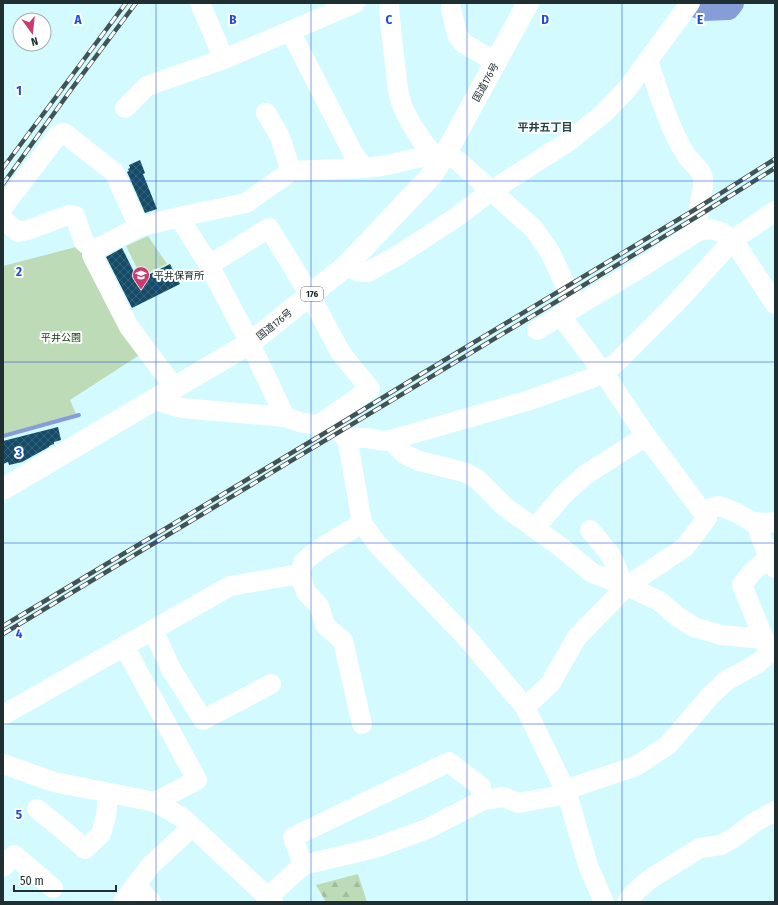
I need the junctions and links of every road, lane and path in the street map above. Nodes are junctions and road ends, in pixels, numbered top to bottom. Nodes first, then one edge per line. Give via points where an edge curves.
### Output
1 (200, 3) edge
2 (355, 3) edge
3 (389, 3) edge
4 (528, 3) edge
5 (451, 8) dead end
6 (685, 10) edge
7 (290, 31) junction
8 (224, 59) junction
9 (648, 61) junction
10 (496, 62) junction
11 (125, 108) dead end
12 (266, 113) dead end
13 (440, 153) junction
14 (364, 168) junction
15 (291, 171) junction
16 (491, 191) junction
17 (3, 207) edge
18 (775, 211) edge
19 (179, 217) junction
20 (3, 218) edge
21 (139, 226) junction
22 (698, 231) junction
23 (733, 240) junction
24 (94, 250) junction
25 (209, 265) junction
26 (346, 266) junction
27 (310, 295) junction
28 (775, 304) edge
29 (568, 311) junction
30 (537, 330) dead end
31 (250, 343) junction
32 (603, 372) junction
33 (175, 388) junction
34 (155, 400) junction
35 (285, 417) junction
36 (317, 426) junction
37 (646, 436) junction
38 (346, 438) junction
39 (390, 440) junction
40 (3, 489) edge
41 (704, 514) junction
42 (755, 522) junction
43 (775, 522) edge
44 (362, 523) junction
45 (535, 528) junction
46 (590, 530) dead end
47 (772, 563) edge
48 (300, 574) junction
49 (624, 585) junction
50 (153, 630) junction
51 (124, 646) junction
52 (769, 651) edge
53 (271, 684) dead end
54 (525, 707) junction
55 (3, 715) edge
56 (362, 724) dead end
57 (3, 764) edge
58 (566, 792) junction
59 (108, 793) junction
60 (155, 802) junction
61 (481, 802) junction
62 (37, 809) dead end
63 (775, 811) edge
64 (192, 827) junction
65 (303, 865) junction
66 (3, 867) edge
67 (136, 884) junction
68 (53, 888) dead end
69 (271, 900) edge
70 (123, 902) edge
71 (151, 902) edge
72 (604, 902) edge
73 (627, 902) edge

1 - 8 street
2 - 7 street
3 - 13 street via 402,106 429,150
4 - 10 highway, 国道176号 / 176
5 - 10 street via 457,35 463,43
6 - 9 street
7 - 8 street
7 - 14 street via 353,153
8 - 11 street via 147,86
9 - 16 street via 627,89 604,113 569,141
9 - 22 street via 678,142 687,157 701,171 703,192 699,206
10 - 13 highway, 国道176号 / 176
12 - 15 street via 280,137
13 - 14 street via 376,168
13 - 16 street via 458,161
13 - 26 highway, 国道176号 / 176 via 431,176
14 - 15 street
15 - 19 street via 246,203
16 - 26 street via 407,250 368,272 358,272
16 - 29 street via 534,229 550,252
17 - 21 street via 58,135 64,134 114,172
18 - 23 street
19 - 21 street
19 - 25 street
20 - 24 street via 18,232 68,215 75,216 84,242
21 - 24 street
22 - 23 street via 711,229
22 - 29 street
23 - 28 street
23 - 32 street via 676,303 616,363
24 - 33 street via 92,255 129,327
25 - 27 street via 269,228
25 - 31 street
26 - 27 highway, 国道176号 / 176
27 - 31 highway, 国道176号 / 176
27 - 36 street via 340,352 370,389
29 - 30 street
29 - 32 street
31 - 33 highway, 国道176号 / 176
31 - 35 street
32 - 37 street
32 - 39 street via 527,401
33 - 34 highway, 国道176号 / 176
34 - 35 street via 181,408
34 - 40 highway, 国道176号 / 176
35 - 36 street
36 - 38 street via 333,428
37 - 41 street
37 - 45 street via 585,475 564,494
38 - 39 street
38 - 44 street
39 - 45 street via 406,455 419,461 464,472 477,479 504,506
41 - 42 street via 708,509 719,506
41 - 49 street via 707,518 685,547
42 - 43 street
42 - 47 street
44 - 48 street via 304,560
44 - 54 street via 377,544 467,638
45 - 49 street via 592,573
46 - 49 street via 610,554
47 - 52 street via 752,572 742,585
48 - 50 street via 230,586
48 - 56 street via 306,592 319,606 326,625 343,641
49 - 52 street via 659,601 694,627
49 - 54 street via 578,637 550,684
50 - 51 street
50 - 53 street via 171,669 203,720
51 - 55 street
51 - 60 street via 197,780
52 - 58 street via 758,662 726,681 668,745 636,766
54 - 58 street
57 - 59 street via 54,782
58 - 61 street via 519,803 503,797
58 - 72 street via 589,868
59 - 60 street
59 - 62 street via 106,817 101,834 85,849
60 - 64 street via 183,818
61 - 65 street via 427,828 376,848
61 - 65 street via 481,787 449,762 293,837
63 - 73 street via 721,845 700,848 682,859 650,879
64 - 67 street via 150,866
64 - 69 street
65 - 69 street
66 - 68 street via 14,855
67 - 70 street
67 - 71 street

